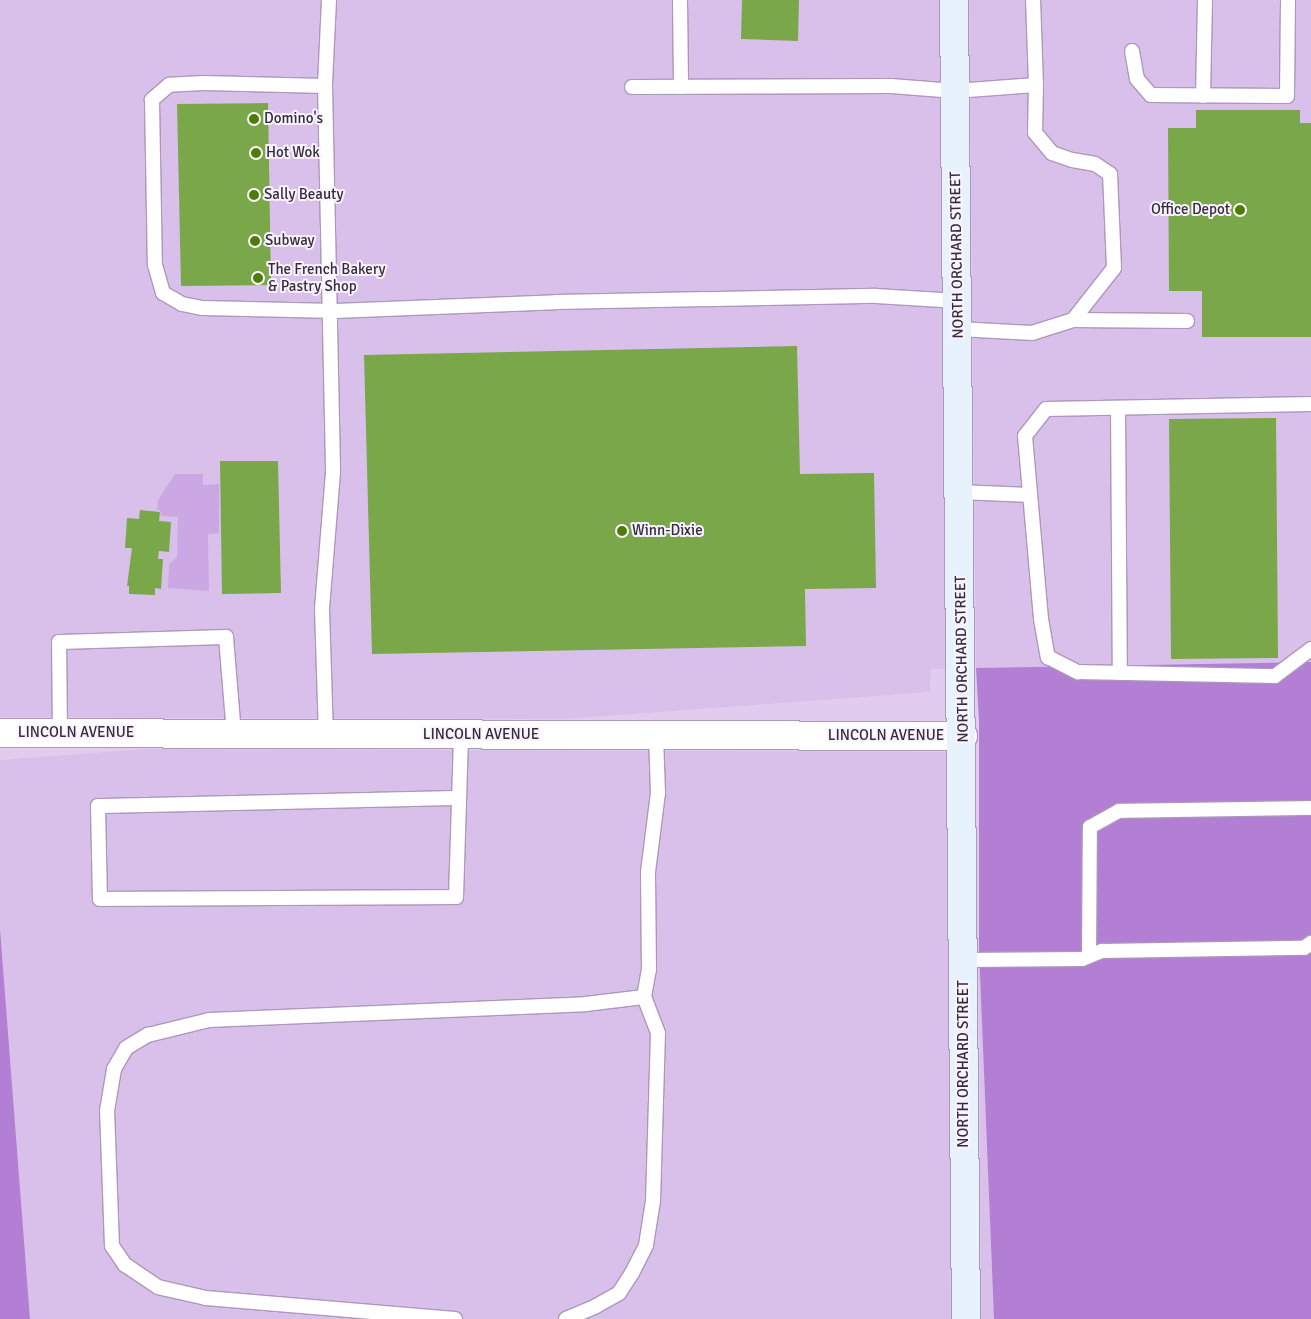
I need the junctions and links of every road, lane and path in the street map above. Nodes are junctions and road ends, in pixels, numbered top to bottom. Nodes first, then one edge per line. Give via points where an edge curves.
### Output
1 (329, 0) edge
2 (680, 0) edge
3 (954, 0) edge
4 (1033, 0) edge
5 (1204, 0) edge
6 (1288, 0) edge
7 (1132, 51) dead end
8 (1036, 85) junction
9 (325, 86) junction
10 (632, 87) dead end
11 (681, 87) junction
12 (955, 91) junction
13 (1203, 96) junction
14 (958, 302) junction
15 (330, 311) junction
16 (1073, 320) junction
17 (1187, 321) dead end
18 (958, 329) junction
19 (1311, 404) edge
20 (1118, 408) junction
21 (960, 492) junction
22 (1029, 495) junction
23 (1311, 649) edge
24 (1120, 673) junction
25 (0, 733) edge
26 (60, 733) junction
27 (234, 734) junction
28 (326, 734) junction
29 (460, 734) junction
30 (656, 735) junction
31 (963, 736) junction
32 (459, 798) junction
33 (1311, 808) edge
34 (1311, 942) edge
35 (1089, 956) junction
36 (964, 960) junction
37 (644, 997) junction
38 (455, 1319) edge
39 (566, 1319) edge
40 (966, 1319) edge

1 - 9 lane
2 - 11 lane
3 - 12 street, NORTH ORCHARD STREET
4 - 8 lane
5 - 13 lane
6 - 13 lane via 1287,96
7 - 13 lane via 1137,79 1151,95
8 - 12 lane
8 - 16 lane via 1035,133 1052,153 1095,164 1110,174 1114,268
9 - 15 lane
9 - 15 lane via 169,85 152,100 155,265 163,293 182,304 203,308
10 - 11 lane
11 - 12 lane via 891,86
12 - 14 street, NORTH ORCHARD STREET
14 - 15 lane via 876,296 556,302
14 - 18 street, NORTH ORCHARD STREET
15 - 28 lane via 333,472 322,609
16 - 17 lane
16 - 18 lane via 1032,332
18 - 21 street, NORTH ORCHARD STREET
19 - 20 lane
20 - 22 lane via 1046,410 1025,436
20 - 24 lane
21 - 22 lane
21 - 31 street, NORTH ORCHARD STREET
22 - 24 lane via 1041,619 1048,657 1078,672
23 - 24 lane via 1275,676
25 - 26 street, LINCOLN AVENUE
26 - 27 street, LINCOLN AVENUE
26 - 27 lane via 59,642 226,637
27 - 28 street, LINCOLN AVENUE
28 - 29 street, LINCOLN AVENUE
29 - 30 street, LINCOLN AVENUE
29 - 32 lane
30 - 31 street, LINCOLN AVENUE
30 - 37 lane via 658,793 648,872 649,970
31 - 36 street, NORTH ORCHARD STREET
32 - 32 lane via 98,806 100,899 456,897
33 - 35 lane via 1119,810 1090,826
34 - 35 lane via 1304,948 1102,950
35 - 36 lane via 1082,959
36 - 40 street, NORTH ORCHARD STREET
37 - 38 lane via 586,1004 209,1020 148,1035 126,1048 114,1070 107,1111 112,1246 125,1265 158,1287 206,1298
37 - 39 lane via 658,1033 653,1201 646,1245 619,1293

